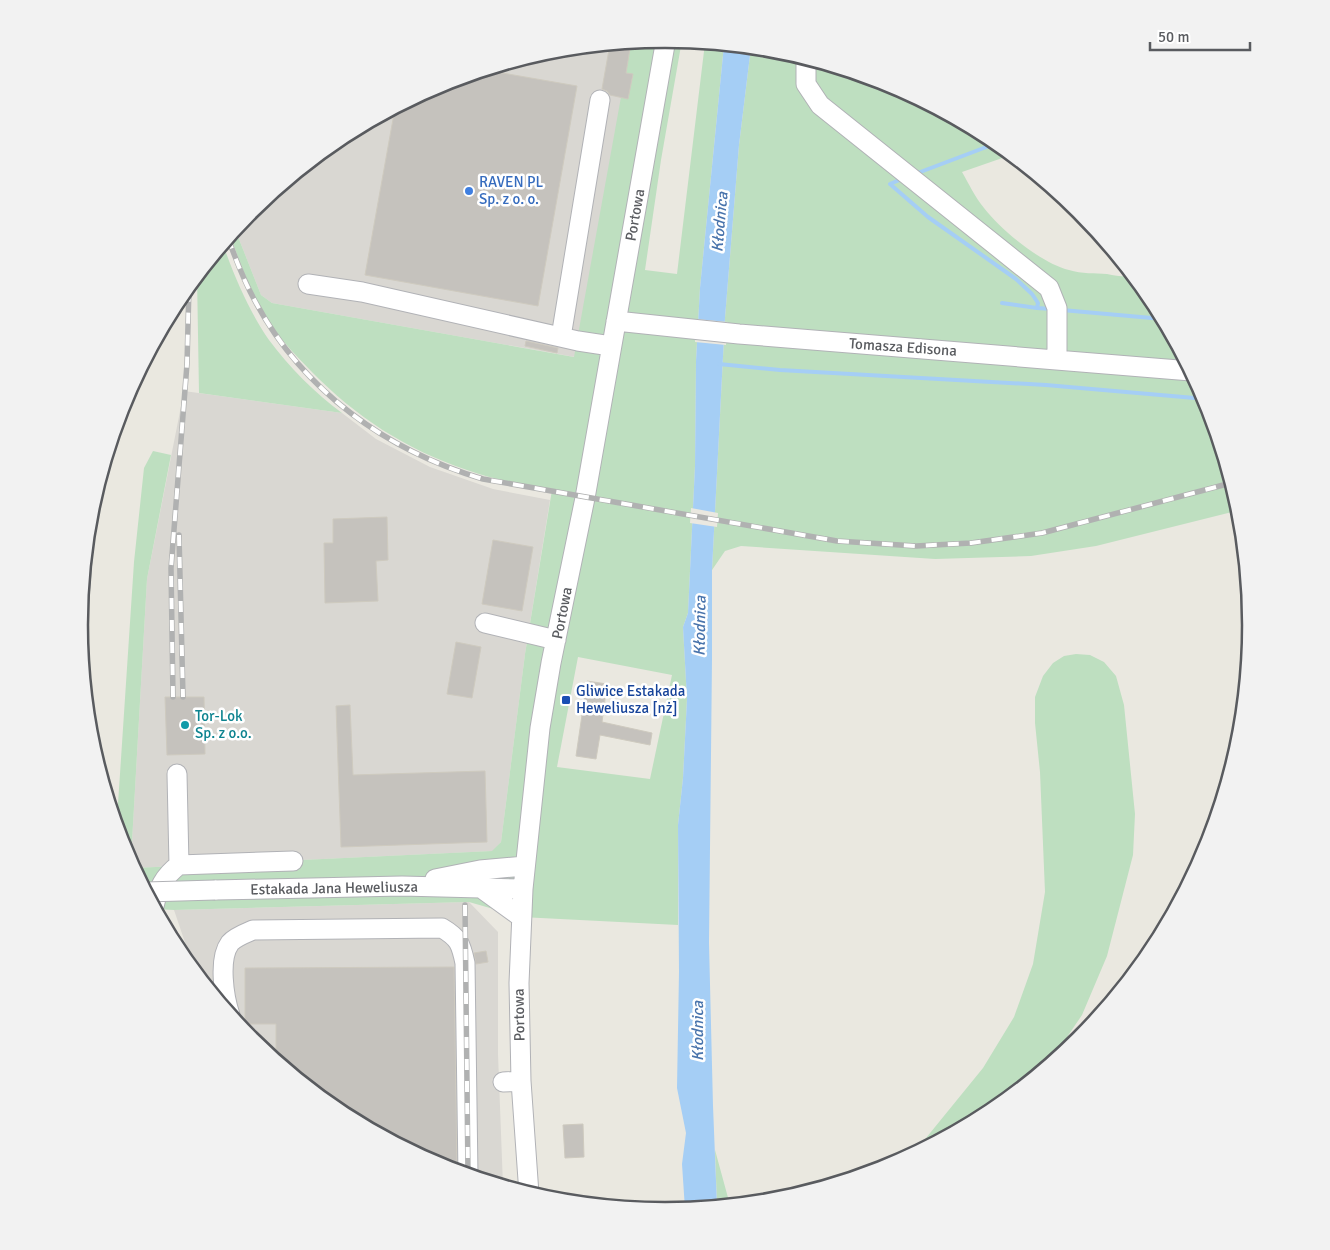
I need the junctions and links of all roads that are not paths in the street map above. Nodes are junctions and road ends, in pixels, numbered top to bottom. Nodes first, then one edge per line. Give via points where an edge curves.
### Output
1 (664, 48) edge
2 (806, 65) edge
3 (600, 100) dead end
4 (308, 284) dead end
5 (616, 321) junction
6 (560, 337) junction
7 (611, 346) junction
8 (1057, 359) junction
9 (1183, 370) edge
10 (485, 623) dead end
11 (556, 640) junction
12 (177, 774) dead end
13 (294, 860) dead end
14 (179, 866) junction
15 (525, 866) junction
16 (402, 886) junction
17 (481, 888) junction
18 (523, 889) junction
19 (153, 892) edge
20 (156, 897) edge
21 (521, 917) junction
22 (226, 1000) edge
23 (468, 1168) edge
24 (528, 1186) edge

1 - 5 street, Portowa
2 - 8 street via 806,84 820,104 1049,288 1057,312
3 - 6 street
4 - 6 street via 362,292
5 - 7 street, Portowa
5 - 8 street, Tomasza Edisona
6 - 7 street
7 - 11 street, Portowa
8 - 9 street, Tomasza Edisona
10 - 11 street
11 - 15 street, Portowa via 540,728
12 - 14 street
13 - 14 street
14 - 20 street via 158,888
15 - 16 street via 480,870
15 - 18 street, Portowa
16 - 17 street, Estakada Jana Heweliusza
16 - 19 street, Estakada Jana Heweliusza, bridge
17 - 18 street, Estakada Jana Heweliusza
17 - 21 street
18 - 21 street, Portowa
21 - 24 street, Portowa via 512,1082
22 - 23 street via 223,959 230,943 253,930 442,928 453,934 461,945 465,963

